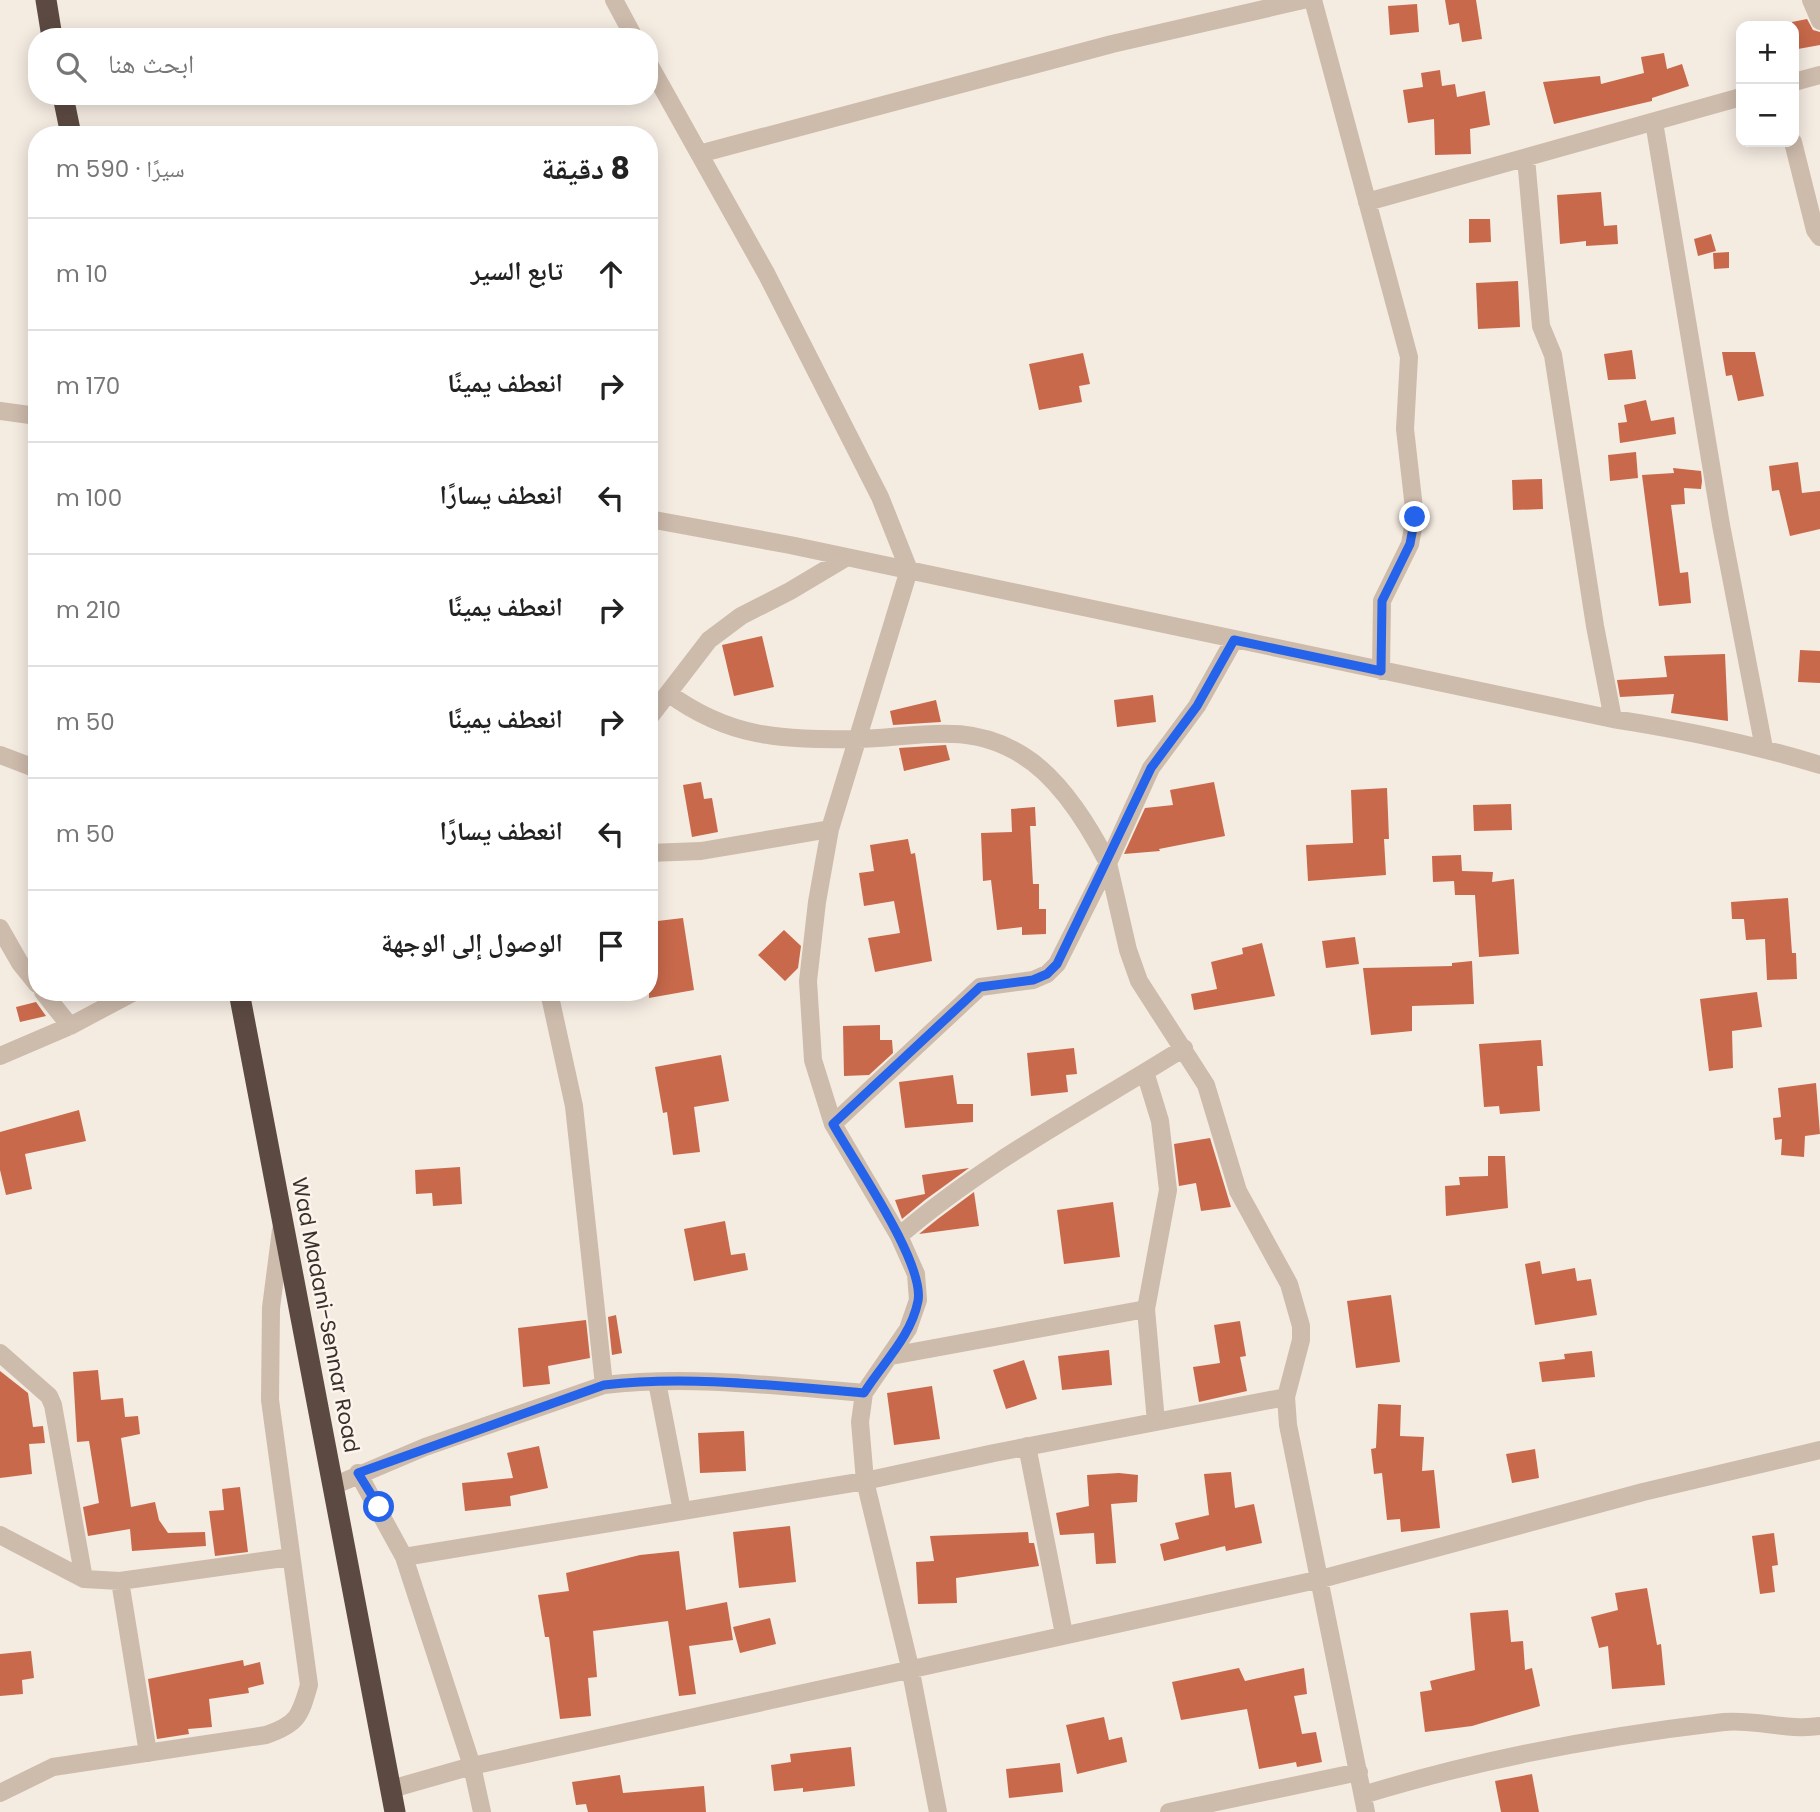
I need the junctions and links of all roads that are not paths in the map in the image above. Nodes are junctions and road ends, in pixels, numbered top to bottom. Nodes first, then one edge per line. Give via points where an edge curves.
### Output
1 (46, 0) edge
2 (614, 0) edge
3 (1303, 0) edge
4 (1313, 0) edge
5 (1811, 0) edge
6 (1820, 21) edge
7 (51, 28) edge
8 (629, 28) edge
9 (1820, 75) edge
10 (658, 80) edge
11 (1799, 81) edge
12 (1736, 98) edge
13 (65, 105) edge
14 (1654, 122) junction
15 (69, 126) edge
16 (1794, 147) edge
17 (699, 154) junction
18 (1526, 158) junction
19 (1367, 202) junction
20 (1820, 237) edge
21 (0, 411) edge
22 (28, 415) edge
23 (658, 521) edge
24 (848, 557) junction
25 (909, 570) junction
26 (1234, 640) junction
27 (1381, 671) junction
28 (668, 693) junction
29 (658, 706) edge
30 (1613, 719) junction
31 (857, 739) junction
32 (1764, 748) junction
33 (0, 755) edge
34 (1820, 765) edge
35 (28, 766) edge
36 (830, 829) junction
37 (658, 853) edge
38 (1108, 863) junction
39 (0, 928) edge
40 (28, 973) edge
41 (50, 1001) edge
42 (117, 1001) edge
43 (241, 1001) edge
44 (552, 1001) edge
45 (70, 1026) junction
46 (1184, 1048) junction
47 (0, 1056) edge
48 (1145, 1072) junction
49 (833, 1124) junction
50 (283, 1219) junction
51 (900, 1236) junction
52 (1146, 1309) junction
53 (0, 1353) edge
54 (891, 1356) junction
55 (657, 1382) junction
56 (604, 1385) junction
57 (864, 1393) junction
58 (1286, 1397) junction
59 (1156, 1422) junction
60 (1027, 1447) junction
61 (1820, 1450) edge
62 (358, 1473) junction
63 (865, 1481) junction
64 (333, 1486) junction
65 (682, 1511) junction
66 (0, 1535) edge
67 (291, 1557) junction
68 (404, 1558) junction
69 (1321, 1578) junction
70 (84, 1579) junction
71 (120, 1581) junction
72 (1064, 1634) junction
73 (910, 1667) junction
74 (1820, 1726) edge
75 (148, 1753) junction
76 (472, 1766) junction
77 (1359, 1772) junction
78 (391, 1789) junction
79 (0, 1793) edge
80 (1365, 1803) edge
81 (395, 1812) edge
82 (482, 1812) edge
83 (938, 1812) edge
84 (1169, 1812) edge

1 - 7 highway
2 - 8 street
3 - 17 street via 1112,44
4 - 19 street
5 - 6 street
9 - 11 street
10 - 17 street
12 - 14 street
13 - 15 highway
14 - 18 street
14 - 32 street via 1721,525
16 - 20 street
17 - 25 street via 864,464
18 - 19 street
18 - 30 street via 1542,331 1553,355
19 - 27 street via 1409,357 1405,429 1415,517 1410,544 1382,601
21 - 22 street
23 - 24 street
24 - 25 street
24 - 28 street via 741,615 709,640
25 - 26 street
25 - 31 street
26 - 27 street
26 - 38 street via 1197,706 1151,768
27 - 30 street
28 - 29 street
28 - 31 street via 692,710 739,731
30 - 32 street
31 - 36 street
31 - 38 street via 930,731 989,741 1022,754 1067,799
32 - 34 street
33 - 35 street
36 - 37 street via 701,851
36 - 49 street via 808,981 813,1060
38 - 46 street via 1139,981
38 - 49 street via 1057,964 1047,974 980,987
39 - 40 street
41 - 45 street
42 - 45 street
43 - 50 highway, Wad Madani-Sennar Road
44 - 56 street via 575,1106
45 - 47 street
46 - 48 street
46 - 58 street via 1206,1085 1238,1191 1275,1253 1298,1311 1301,1340
48 - 51 street via 987,1167
48 - 52 street via 1160,1121 1168,1190
49 - 51 street
50 - 64 highway, Wad Madani-Sennar Road
50 - 67 street via 271,1308 270,1400
51 - 54 street via 916,1274 918,1300 908,1329
52 - 54 street
52 - 59 street
53 - 70 street via 49,1396 53,1405
54 - 57 street
55 - 56 street
55 - 57 street
55 - 65 street
56 - 62 street
57 - 63 street via 860,1422
58 - 59 street
58 - 69 street
59 - 60 street
60 - 63 street
60 - 72 street
61 - 69 street
62 - 64 street
62 - 68 street
63 - 65 street
63 - 73 street
64 - 78 highway, Wad Madani-Sennar Road
65 - 68 street
66 - 70 street
67 - 71 street
67 - 75 street via 309,1685 300,1715 285,1729 266,1735
68 - 76 street
69 - 72 street
69 - 77 street
70 - 71 street
71 - 75 street
72 - 73 street
73 - 76 street
73 - 83 street
74 - 80 street via 1727,1722 1542,1751 1440,1771
75 - 79 street via 52,1767
76 - 78 street
76 - 82 street
77 - 80 street
77 - 84 street
78 - 81 highway, Wad Madani-Sennar Road

